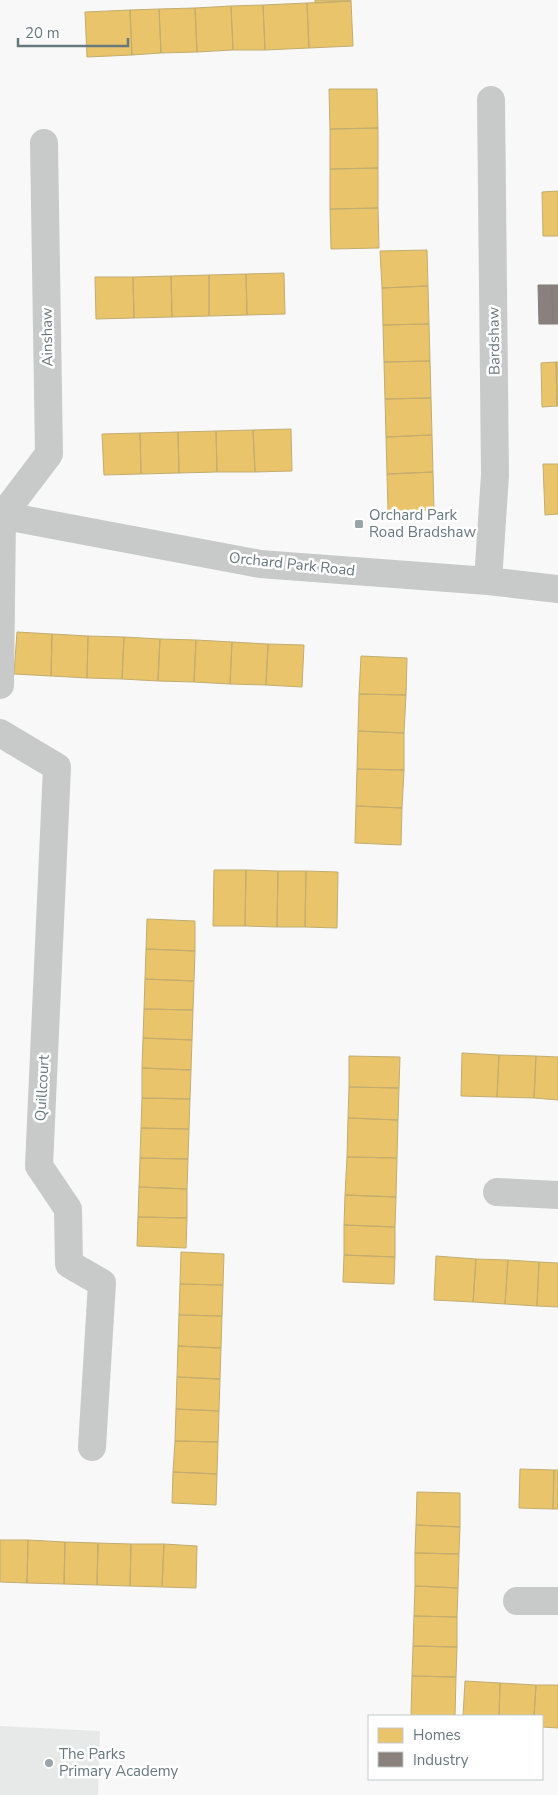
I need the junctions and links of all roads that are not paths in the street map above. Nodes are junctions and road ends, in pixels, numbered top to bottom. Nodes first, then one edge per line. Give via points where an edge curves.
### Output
1 (491, 100) dead end
2 (44, 143) dead end
3 (1, 516) edge
4 (488, 581) junction
5 (558, 589) edge
6 (0, 685) edge
7 (0, 733) edge
8 (497, 1192) dead end
9 (558, 1195) edge
10 (92, 1447) dead end
11 (517, 1601) dead end
12 (558, 1601) edge

1 - 4 street, Bardshaw via 496,475
2 - 3 street, Ainshaw via 49,454
3 - 4 street, Orchard Park Road via 260,564
3 - 6 street
4 - 5 street, Orchard Park Road
7 - 10 street, Quillcourt via 57,767 39,1166 68,1209 69,1264 102,1283
8 - 9 street
11 - 12 street

